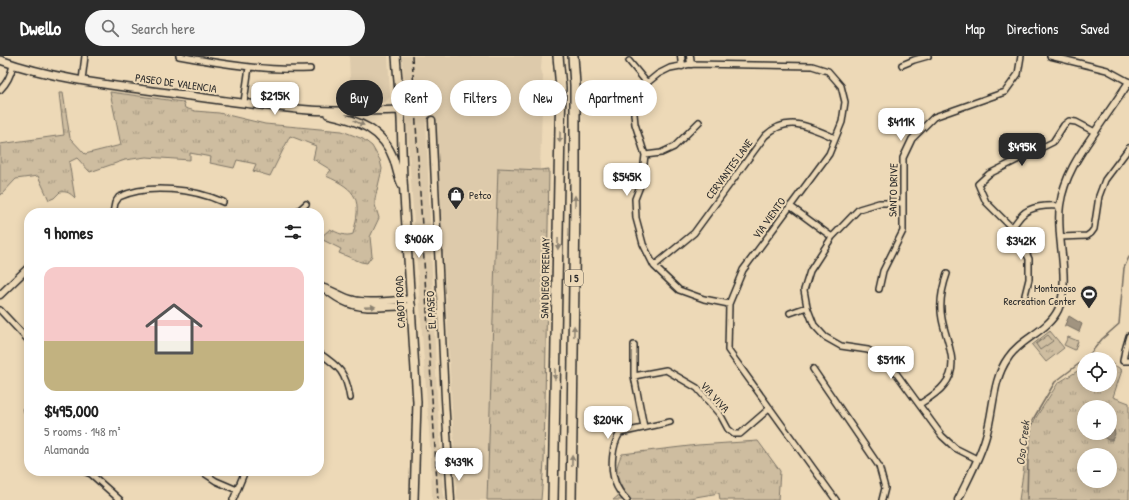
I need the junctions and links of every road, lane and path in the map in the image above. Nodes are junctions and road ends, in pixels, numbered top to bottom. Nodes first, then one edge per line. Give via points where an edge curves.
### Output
1 (85, 56) edge
2 (179, 56) edge
3 (396, 56) edge
4 (558, 56) edge
5 (573, 56) edge
6 (681, 56) edge
7 (690, 56) edge
8 (928, 56) edge
9 (1021, 56) edge
10 (1050, 56) edge
11 (0, 60) edge
12 (629, 61) dead end
13 (691, 64) junction
14 (13, 65) junction
15 (902, 65) dead end
16 (682, 66) junction
17 (249, 67) junction
18 (310, 69) dead end
19 (82, 80) junction
20 (398, 80) edge
21 (645, 80) edge
22 (651, 80) edge
23 (1129, 82) edge
24 (0, 90) edge
25 (244, 102) junction
26 (308, 110) junction
27 (391, 110) edge
28 (400, 116) edge
29 (634, 116) edge
30 (432, 120) dead end
31 (699, 122) dead end
32 (1095, 132) junction
33 (835, 138) junction
34 (1129, 148) edge
35 (645, 155) junction
36 (404, 190) junction
37 (223, 202) dead end
38 (902, 203) junction
39 (306, 204) dead end
40 (790, 206) junction
41 (1059, 206) junction
42 (114, 208) edge
43 (302, 208) edge
44 (1012, 228) junction
45 (832, 237) junction
46 (1060, 237) junction
47 (654, 266) junction
48 (24, 272) edge
49 (947, 274) dead end
50 (324, 287) edge
51 (879, 289) dead end
52 (0, 295) edge
53 (1025, 295) dead end
54 (412, 302) junction
55 (730, 304) junction
56 (807, 307) junction
57 (0, 310) edge
58 (790, 313) dead end
59 (24, 336) edge
60 (1129, 336) edge
61 (634, 345) dead end
62 (324, 357) edge
63 (1126, 361) edge
64 (813, 369) dead end
65 (634, 376) junction
66 (350, 398) dead end
67 (920, 404) junction
68 (770, 408) junction
69 (670, 422) dead end
70 (644, 427) junction
71 (977, 459) junction
72 (93, 476) edge
73 (208, 476) edge
74 (243, 476) edge
75 (552, 479) junction
76 (237, 490) junction
77 (120, 500) edge
78 (233, 500) edge
79 (414, 500) edge
80 (451, 500) edge
81 (548, 500) edge
82 (553, 500) edge
83 (571, 500) edge
84 (626, 500) edge
85 (836, 500) edge
86 (882, 500) edge
87 (958, 500) edge

1 - 19 street
2 - 17 street
3 - 20 main road, CABOT ROAD
4 -> 75 highway, SAN DIEGO FREEWAY / I 5 via 560,127
83 -> 5 highway, I 5 via 575,200
6 - 16 street
7 - 13 street
8 - 15 street
9 - 38 street, SANTO DRIVE via 1018,74 1005,92 934,117 912,139 903,158
10 - 23 street via 1107,70
11 - 14 main road, PASEO DE VALENCIA
12 - 21 street
13 - 16 street, VIA VIENTO
13 - 33 street, VIA VIENTO via 812,66 828,71 841,86 845,102 842,122
14 - 19 main road, PASEO DE VALENCIA
14 - 24 street via 11,74
16 - 22 street, VIA VIENTO via 670,68
17 - 18 street
17 - 25 street
19 - 25 main road, PASEO DE VALENCIA
23 - 32 street
25 - 26 main road, PASEO DE VALENCIA
26 - 27 main road, PASEO DE VALENCIA
26 -> 36 main road via 347,118 370,128 389,149
28 - 36 main road, CABOT ROAD
29 - 35 street, VIA VIENTO
30 - 80 street, EL PASEO
31 - 35 street via 674,147 661,153
32 - 41 street via 1070,171
32 - 44 street via 1069,121 1053,142 989,174 978,184 986,202
33 - 40 street, VIA VIENTO via 829,154
33 - 47 street, CERVANTES LANE via 798,124 789,123 772,130 694,233
34 - 46 street via 1105,180 1091,233 1087,236
35 - 47 street via 642,181 635,200 636,218 643,244
36 - 54 main road, CABOT ROAD
37 - 42 street via 201,194 152,189 119,197
38 - 45 street via 879,203 859,209
38 - 51 street, SANTO DRIVE via 902,231 883,271
39 - 43 street
40 - 45 street
40 - 55 street, VIA VIENTO via 743,270
41 - 44 street via 1038,207 1023,214
41 - 46 street
44 - 53 street via 1029,259 1029,279
45 - 56 street via 810,271 804,290
46 - 71 street via 1063,285 1058,310 1050,322 1020,345 1008,358 998,376 992,418
47 - 55 street via 679,290 704,299
48 - 52 street
49 - 67 street via 942,291 942,313 952,356 952,367 944,385
50 - 54 street via 362,302
54 - 79 main road, CABOT ROAD via 417,402
55 - 68 street, VIA VIENTO via 728,350
56 - 58 street
56 - 67 street via 814,325 825,337 841,346 868,350 888,362
57 - 59 street
60 - 63 street via 1125,350
61 - 65 street
62 - 66 street via 339,368 348,385
64 - 86 street via 879,466 885,488
65 - 68 street, VIA VIVA via 666,370 696,388 734,434 740,434
65 - 70 street
67 - 71 street via 942,436 955,448
68 - 85 street, VIA VIENTO
69 - 70 street
70 - 84 street via 620,433 614,448 614,482
71 - 87 street
72 - 77 street
73 - 76 street
74 - 76 street
75 - 81 highway
75 - 82 highway, SAN DIEGO FREEWAY / I 5
76 - 78 street

